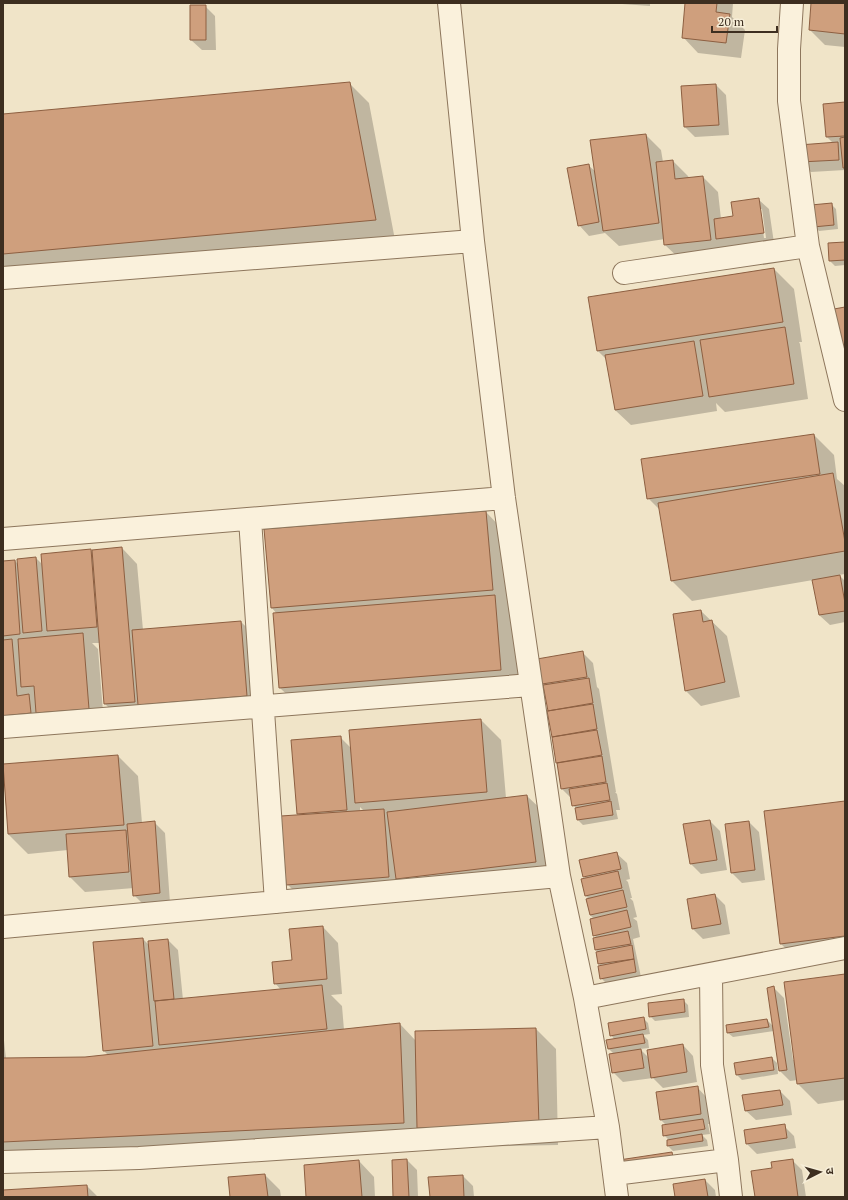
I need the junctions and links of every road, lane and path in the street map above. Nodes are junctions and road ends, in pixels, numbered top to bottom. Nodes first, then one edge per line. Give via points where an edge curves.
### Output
1 (449, 3) edge
2 (792, 3) edge
3 (473, 241) junction
4 (808, 246) junction
5 (624, 273) dead end
6 (3, 278) edge
7 (845, 400) edge
8 (504, 498) junction
9 (250, 519) junction
10 (3, 539) edge
11 (531, 685) junction
12 (263, 706) junction
13 (3, 727) edge
14 (559, 876) junction
15 (276, 902) junction
16 (4, 922) edge
17 (845, 948) edge
18 (711, 974) junction
19 (585, 998) junction
20 (608, 1127) junction
21 (727, 1160) junction
22 (3, 1162) edge
23 (614, 1174) junction
24 (617, 1197) edge
25 (731, 1197) edge

1 - 3 street
2 - 4 street via 789,101
3 - 6 street
3 - 8 street
4 - 5 street
4 - 7 street
8 - 9 street
8 - 11 street
9 - 10 street
9 - 12 street
11 - 12 street
11 - 14 street
12 - 13 street
12 - 15 street
14 - 15 street
14 - 19 street
15 - 16 street
17 - 18 street
18 - 19 street
18 - 21 street via 712,1065
19 - 20 street
20 - 22 street via 139,1158
20 - 23 street
21 - 23 street
21 - 25 street
23 - 24 street

